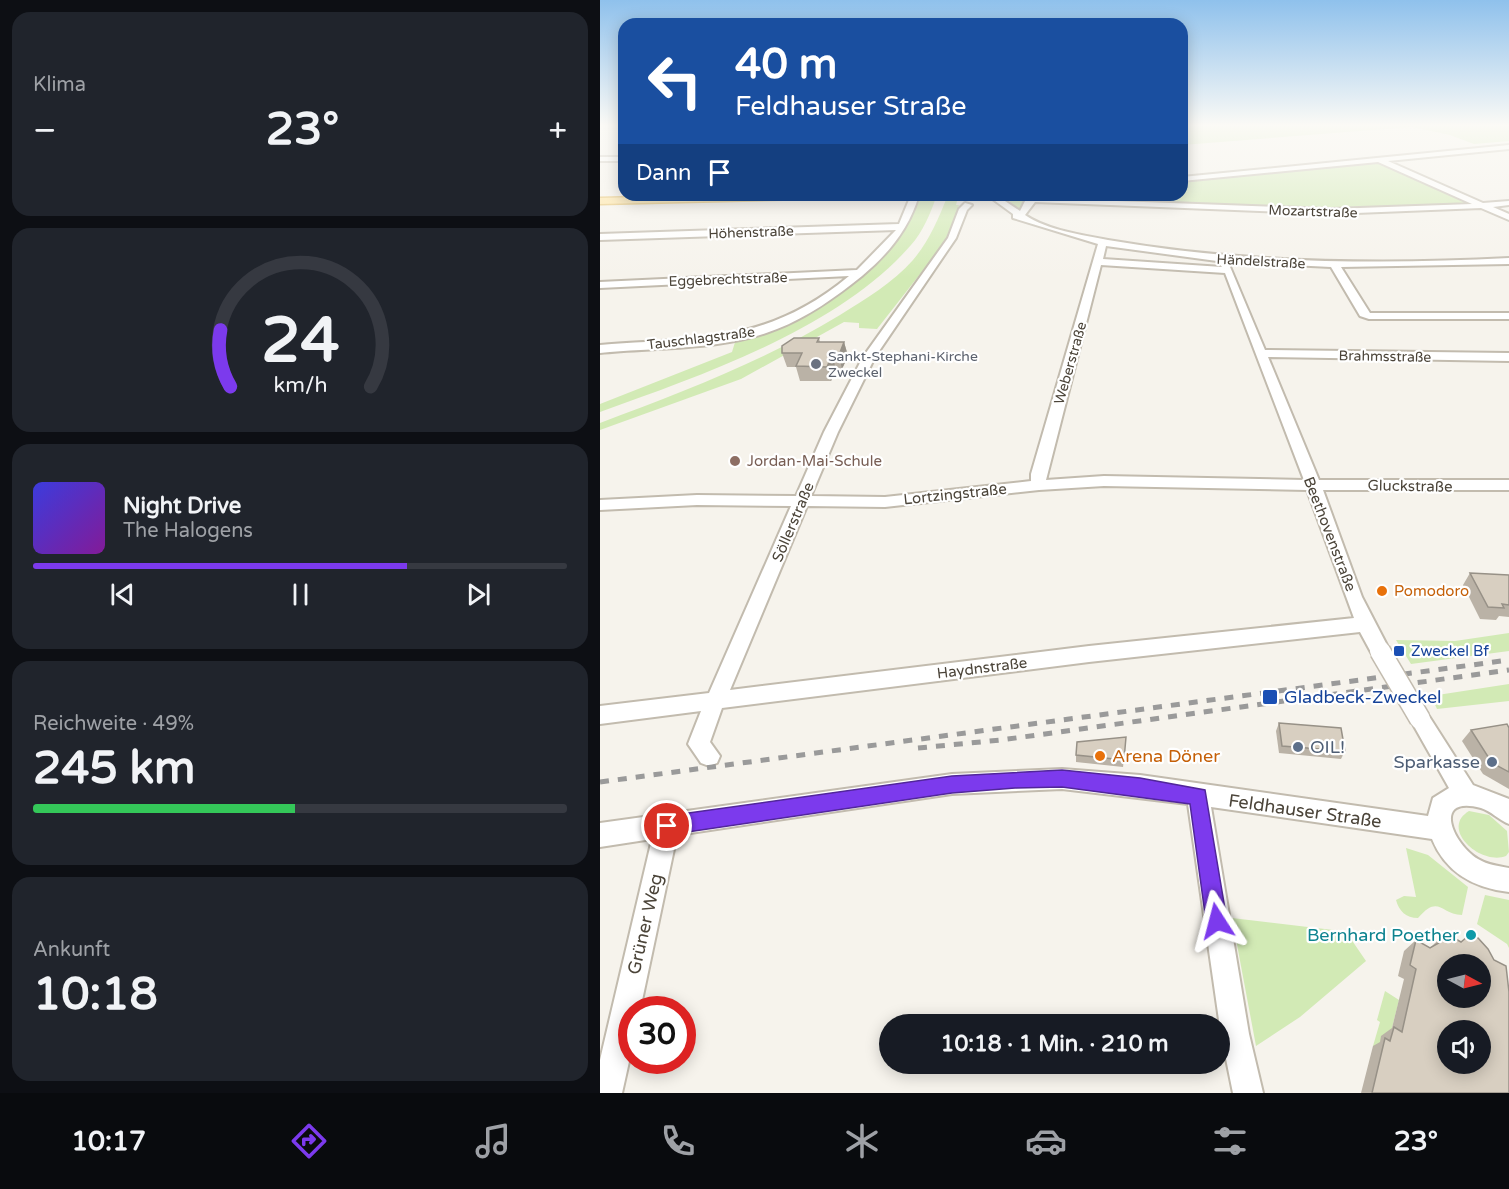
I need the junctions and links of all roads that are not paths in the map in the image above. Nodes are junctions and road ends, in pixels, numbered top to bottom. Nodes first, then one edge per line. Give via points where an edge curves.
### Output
1 (1208, 176) edge
2 (1416, 176) edge
3 (1188, 178) edge
4 (600, 201) edge
5 (618, 201) edge
6 (913, 201) edge
7 (996, 201) edge
8 (1029, 201) edge
9 (1059, 201) edge
10 (1509, 203) edge
11 (968, 205) dead end
12 (1483, 206) junction
13 (1016, 216) junction
14 (1509, 218) edge
15 (902, 227) junction
16 (600, 237) edge
17 (1106, 242) junction
18 (1509, 261) edge
19 (1098, 262) junction
20 (1334, 264) junction
21 (1225, 266) junction
22 (857, 273) junction
23 (600, 285) edge
24 (1509, 316) edge
25 (600, 349) edge
26 (1261, 353) junction
27 (1509, 357) edge
28 (1311, 483) junction
29 (1039, 485) junction
30 (1509, 485) edge
31 (802, 501) junction
32 (600, 505) edge
33 (1365, 624) junction
34 (715, 701) junction
35 (600, 715) edge
36 (709, 756) dead end
37 (1466, 795) junction
38 (1198, 796) junction
39 (1509, 813) edge
40 (667, 826) junction
41 (1439, 829) junction
42 (600, 835) edge
43 (1509, 880) edge
44 (607, 1093) edge
45 (1248, 1093) edge

1 - 3 street
2 - 12 street
4 - 5 main road
6 - 15 street, Tauschlagstraße
7 - 13 street, Händelstraße
8 - 13 street, Mozartstraße via 1023,213
9 - 12 street, Mozartstraße via 1353,213
10 - 12 street, Mozartstraße
11 - 31 street, Söllerstraße via 951,238 869,357
12 - 14 street
13 - 17 street, Händelstraße via 1053,230
15 - 16 street, Höhenstraße
15 - 22 street, Tauschlagstraße via 878,256
17 - 19 street, Weberstraße
17 - 21 street, Händelstraße
18 - 20 street, Händelstraße
19 - 21 street, Händelstraße
19 - 29 street, Weberstraße via 1038,474
20 - 21 street, Händelstraße
20 - 24 street via 1364,314 1370,316
21 - 26 street, Beethovenstraße
22 - 23 street, Eggebrechtstraße
22 - 25 street, Tauschlagstraße via 808,308 763,331
26 - 27 street, Brahmsstraße
26 - 28 street, Beethovenstraße
28 - 29 street, Lortzingstraße via 1167,480
28 - 30 street, Gluckstraße
28 - 33 street, Beethovenstraße via 1341,570
29 - 31 street, Lortzingstraße via 885,502
31 - 32 street, Lortzingstraße via 697,500
31 - 34 street, Söllerstraße
33 - 34 street, Haydnstraße
33 - 37 street, Beethovenstraße, bridge
34 - 35 street, Haydnstraße
34 - 36 street, Söllerstraße via 699,744
37 - 39 street via 1494,802
37 - 41 street via 1444,803
38 - 40 street, Feldhauser Straße via 1062,779 1015,780 952,784
38 - 41 street, Feldhauser Straße
38 - 45 street via 1233,1023
40 - 42 street, Feldhauser Straße
40 - 44 street, Grüner Weg
41 - 43 street via 1454,856 1468,868 1483,876

